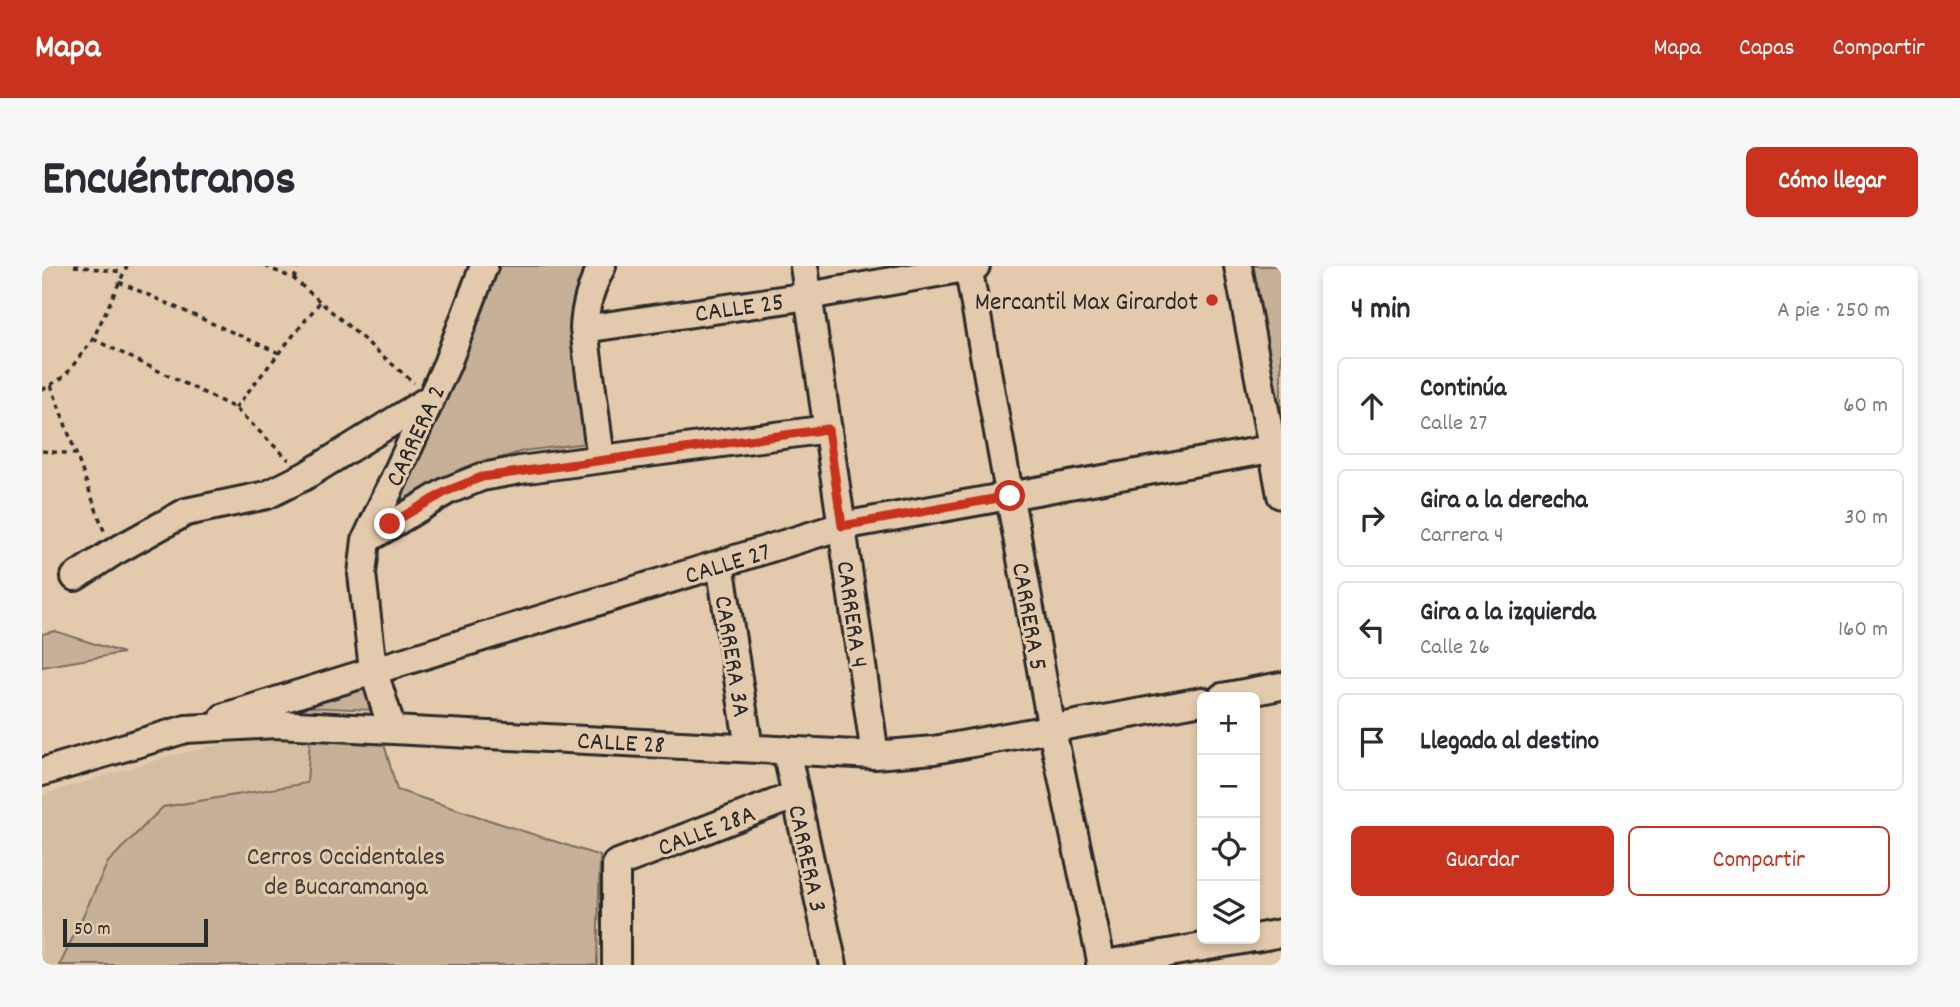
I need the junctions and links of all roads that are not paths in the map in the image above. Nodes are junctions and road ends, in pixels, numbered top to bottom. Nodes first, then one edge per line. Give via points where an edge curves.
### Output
1 (484, 266) edge
2 (602, 266) edge
3 (804, 266) edge
4 (971, 266) edge
5 (1238, 266) edge
6 (808, 296) junction
7 (584, 329) junction
8 (431, 398) junction
9 (828, 429) junction
10 (1277, 448) edge
11 (601, 459) junction
12 (1281, 495) edge
13 (1010, 496) junction
14 (842, 526) junction
15 (366, 540) junction
16 (720, 564) junction
17 (75, 577) dead end
18 (374, 671) junction
19 (1281, 686) edge
20 (1249, 692) edge
21 (1197, 702) edge
22 (186, 729) junction
23 (392, 729) junction
24 (1052, 730) junction
25 (749, 748) junction
26 (786, 750) junction
27 (875, 755) junction
28 (42, 772) edge
29 (796, 795) junction
30 (1281, 933) edge
31 (1260, 937) edge
32 (1220, 944) edge
33 (616, 965) edge
34 (833, 965) edge
35 (1101, 965) edge

1 - 8 street, CARRERA 2
2 - 7 street via 585,307
3 - 6 street, CARRERA 4
4 - 6 street, CALLE 25
4 - 13 street, CARRERA 5
5 - 10 street
6 - 7 street, CALLE 25
6 - 9 street, CARRERA 4
7 - 11 street
8 - 15 street, CARRERA 2
8 - 17 street via 305,476 267,495 186,512
9 - 11 street
9 - 14 street, CARRERA 4
10 - 12 street
10 - 13 street, CALLE 27
11 - 15 street via 482,477 447,491
13 - 14 street, CALLE 27
13 - 24 street, CARRERA 5
14 - 16 street, CALLE 27
14 - 27 street, CARRERA 4
15 - 18 street, CARRERA 2 via 362,574
16 - 18 street, CALLE 27
16 - 25 street, CARRERA 3A
18 - 22 street, CALLE 27
18 - 23 street, CARRERA 2
19 - 20 street
21 - 24 street, CALLE 28
22 - 23 street, CALLE 28 via 299,724
22 - 28 street, CALLE 28
23 - 25 street, CALLE 28
24 - 27 street, CALLE 28
24 - 35 street, CARRERA 5
25 - 26 street, CALLE 28
26 - 27 street, CALLE 28
26 - 29 street, CARRERA 3
29 - 33 street, CALLE 28A via 615,864
29 - 34 street, CARRERA 3
30 - 31 street
32 - 35 street

